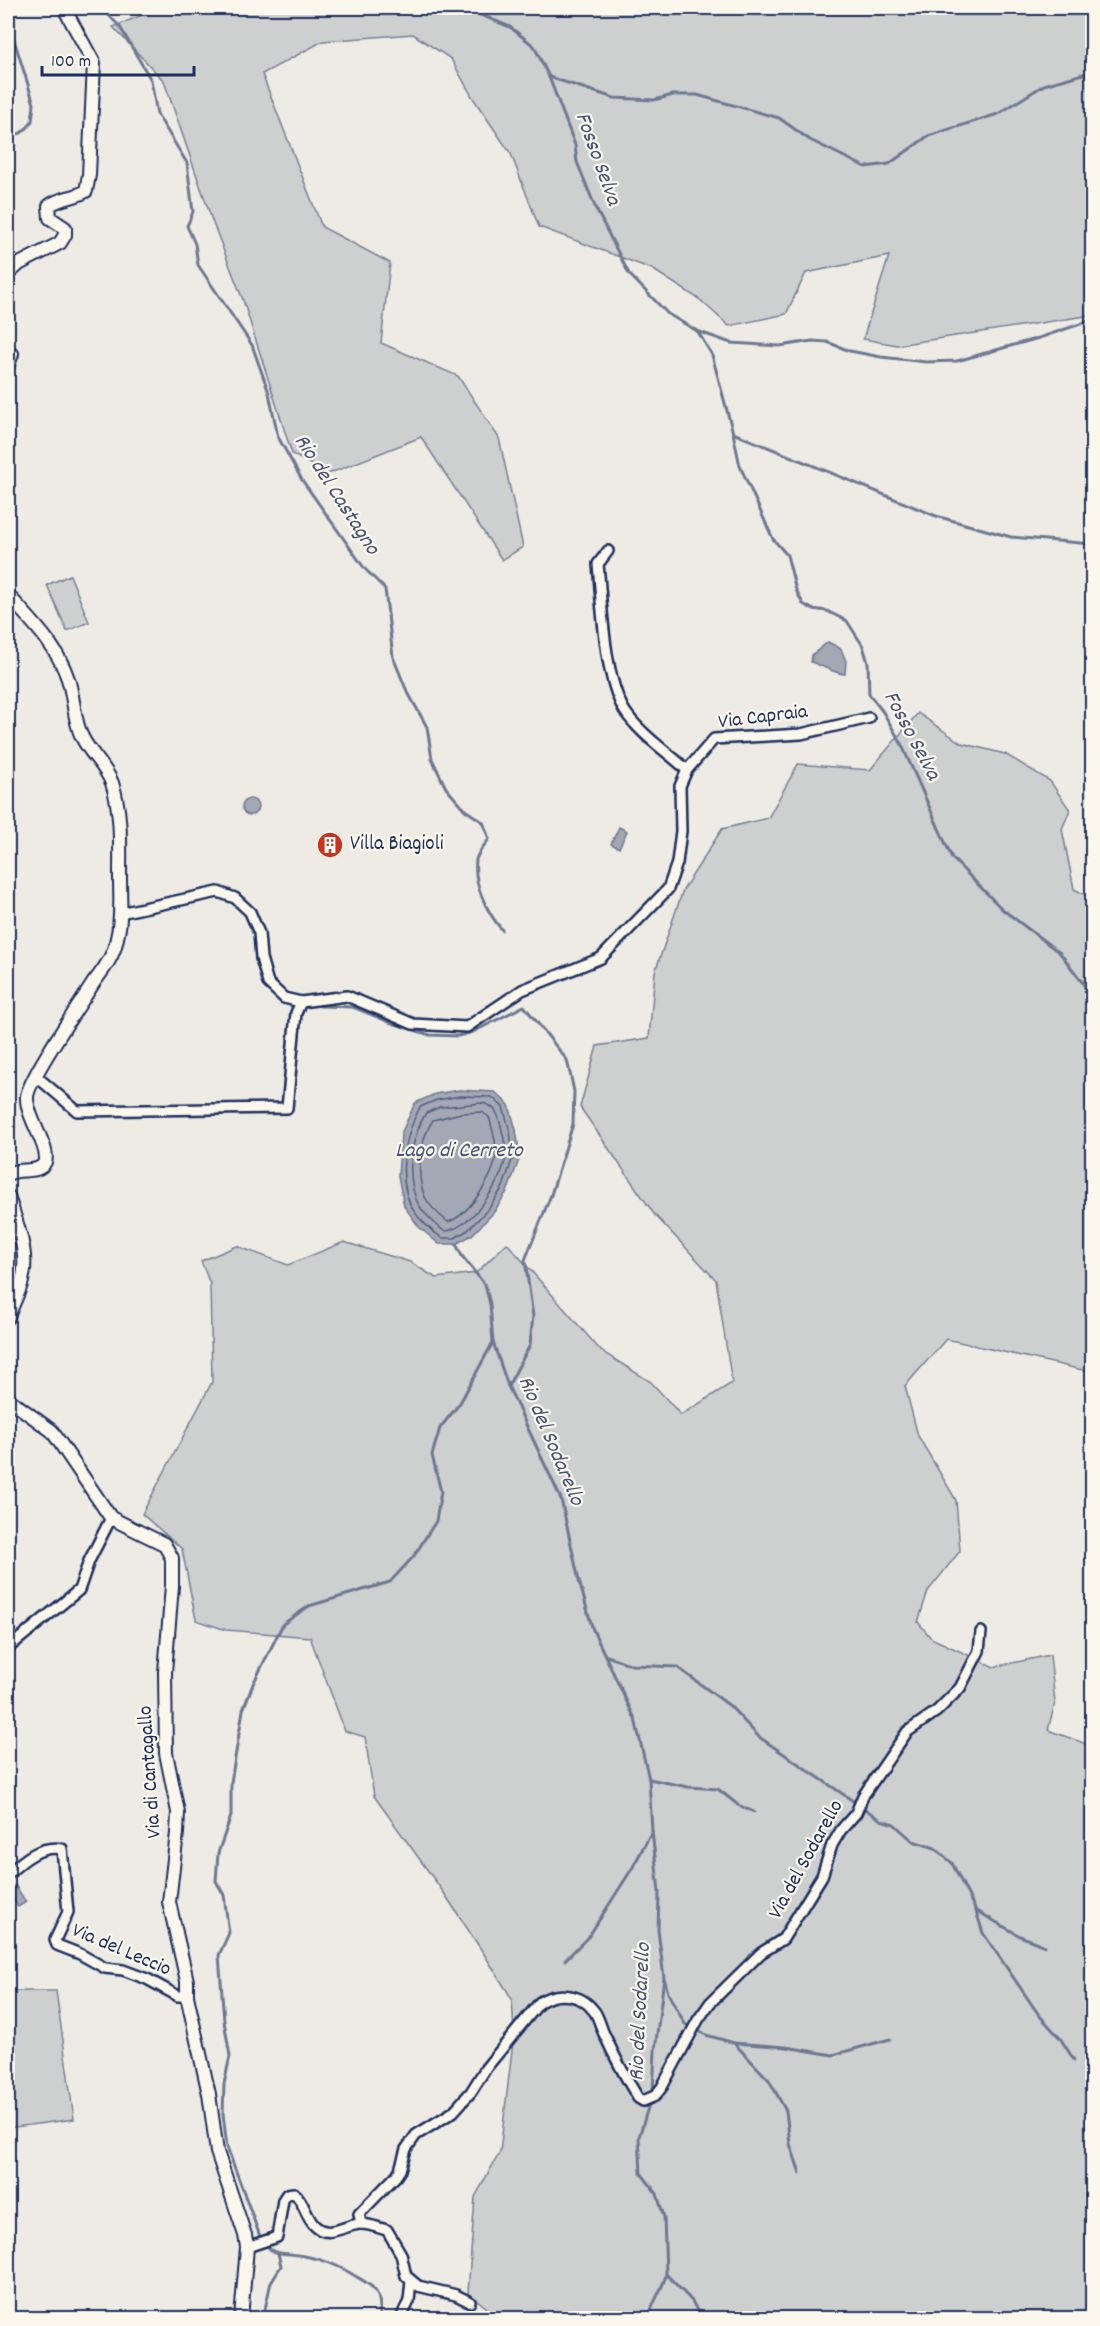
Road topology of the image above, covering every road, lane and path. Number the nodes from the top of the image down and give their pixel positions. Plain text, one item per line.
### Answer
1 (64, 8) edge
2 (8, 274) edge
3 (8, 351) edge
4 (8, 365) edge
5 (608, 551) dead end
6 (8, 594) edge
7 (869, 718) dead end
8 (687, 770) junction
9 (120, 913) junction
10 (301, 1002) junction
11 (36, 1076) junction
12 (8, 1174) edge
13 (8, 1196) edge
14 (8, 1317) edge
15 (8, 1396) edge
16 (111, 1518) junction
17 (981, 1632) dead end
18 (8, 1648) edge
19 (8, 1874) edge
20 (187, 1996) junction
21 (361, 2224) junction
22 (253, 2244) junction
23 (411, 2281) junction
24 (470, 2302) dead end
25 (241, 2319) edge
26 (401, 2319) edge

1 - 2 street
3 - 4 street
5 - 8 street
6 - 9 street
7 - 8 street, Via Capraia
8 - 10 street, Via Capraia
9 - 10 street
9 - 11 street
10 - 11 street
11 - 12 street
13 - 14 street
15 - 16 street
16 - 18 street
16 - 20 street, Via di Cantagallo
17 - 21 street, Via del Sodarello
19 - 20 street, Via del Leccio
20 - 22 street, Via di Cantagallo
21 - 22 street
21 - 23 street
22 - 25 street, Via di Cantagallo
23 - 24 street
23 - 26 street

